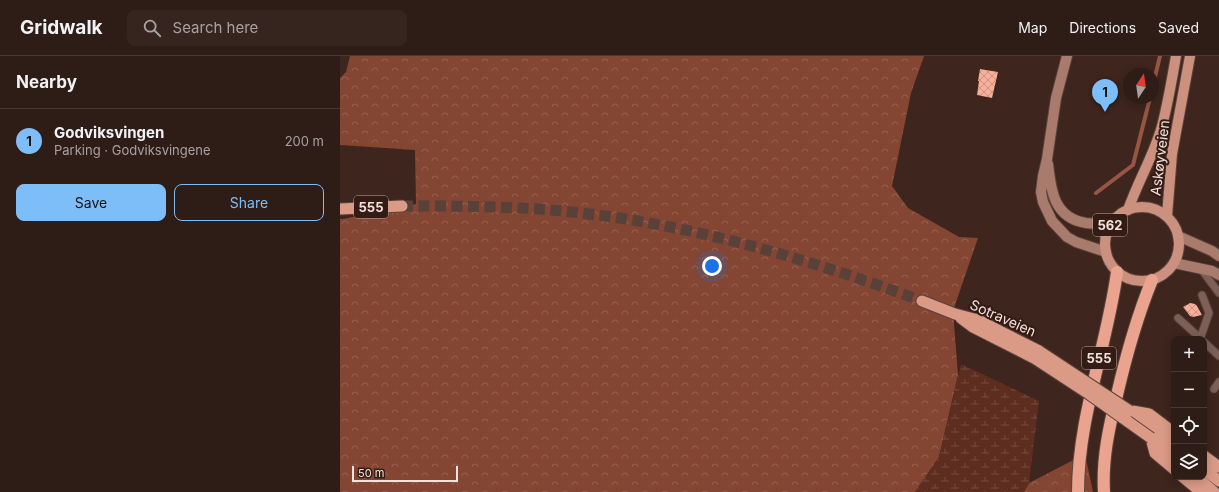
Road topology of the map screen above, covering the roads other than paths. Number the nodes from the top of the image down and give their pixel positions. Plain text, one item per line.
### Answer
1 (1066, 56) edge
2 (1176, 56) edge
3 (1190, 56) edge
4 (1047, 159) junction
5 (402, 206) tunnel mouth
6 (340, 209) edge
7 (1128, 210) junction
8 (1167, 216) junction
9 (1111, 225) junction
10 (1178, 236) junction
11 (1106, 252) junction
12 (1219, 256) edge
13 (1174, 264) junction
14 (1201, 269) junction
15 (1117, 272) junction
16 (1219, 275) edge
17 (1152, 280) junction
18 (1219, 293) edge
19 (1202, 295) dead end
20 (922, 301) tunnel mouth
21 (1178, 318) dead end
22 (1197, 336) edge
23 (1201, 336) edge
24 (1207, 345) edge
25 (1036, 355) junction
26 (1219, 356) edge
27 (1219, 382) edge
28 (1214, 389) dead end
29 (1130, 411) junction
30 (1171, 431) edge
31 (1151, 438) junction
32 (1171, 442) edge
33 (1171, 455) edge
34 (1207, 460) edge
35 (1171, 466) edge
36 (1214, 471) edge
37 (1189, 480) edge
38 (1199, 480) edge
39 (1207, 490) edge
40 (1078, 492) edge
41 (1104, 492) edge

1 - 4 main road
2 - 7 main road, Askøyveien / 562
3 - 8 main road, Askøyveien
4 - 9 main road
4 - 11 main road
5 - 6 highway, 555
7 - 8 main road, 562
7 - 9 main road, 562
8 - 10 main road
9 - 11 main road, 562
10 - 12 main road
10 - 13 main road
11 - 15 main road, 562
13 - 14 main road
13 - 17 main road
14 - 16 main road
14 - 18 lane
15 - 17 main road
15 - 40 highway, 555
17 - 41 highway, 555
19 - 23 lane
20 - 25 highway, Sotraveien / 555
21 - 22 lane
24 - 26 lane
25 - 29 highway, 555, bridge
25 - 31 highway, 555, bridge
27 - 28 lane
29 - 30 highway, 555
29 - 32 highway, 555
31 - 33 highway, 555
31 - 35 highway
34 - 36 highway
37 - 39 highway
38 - 39 highway

